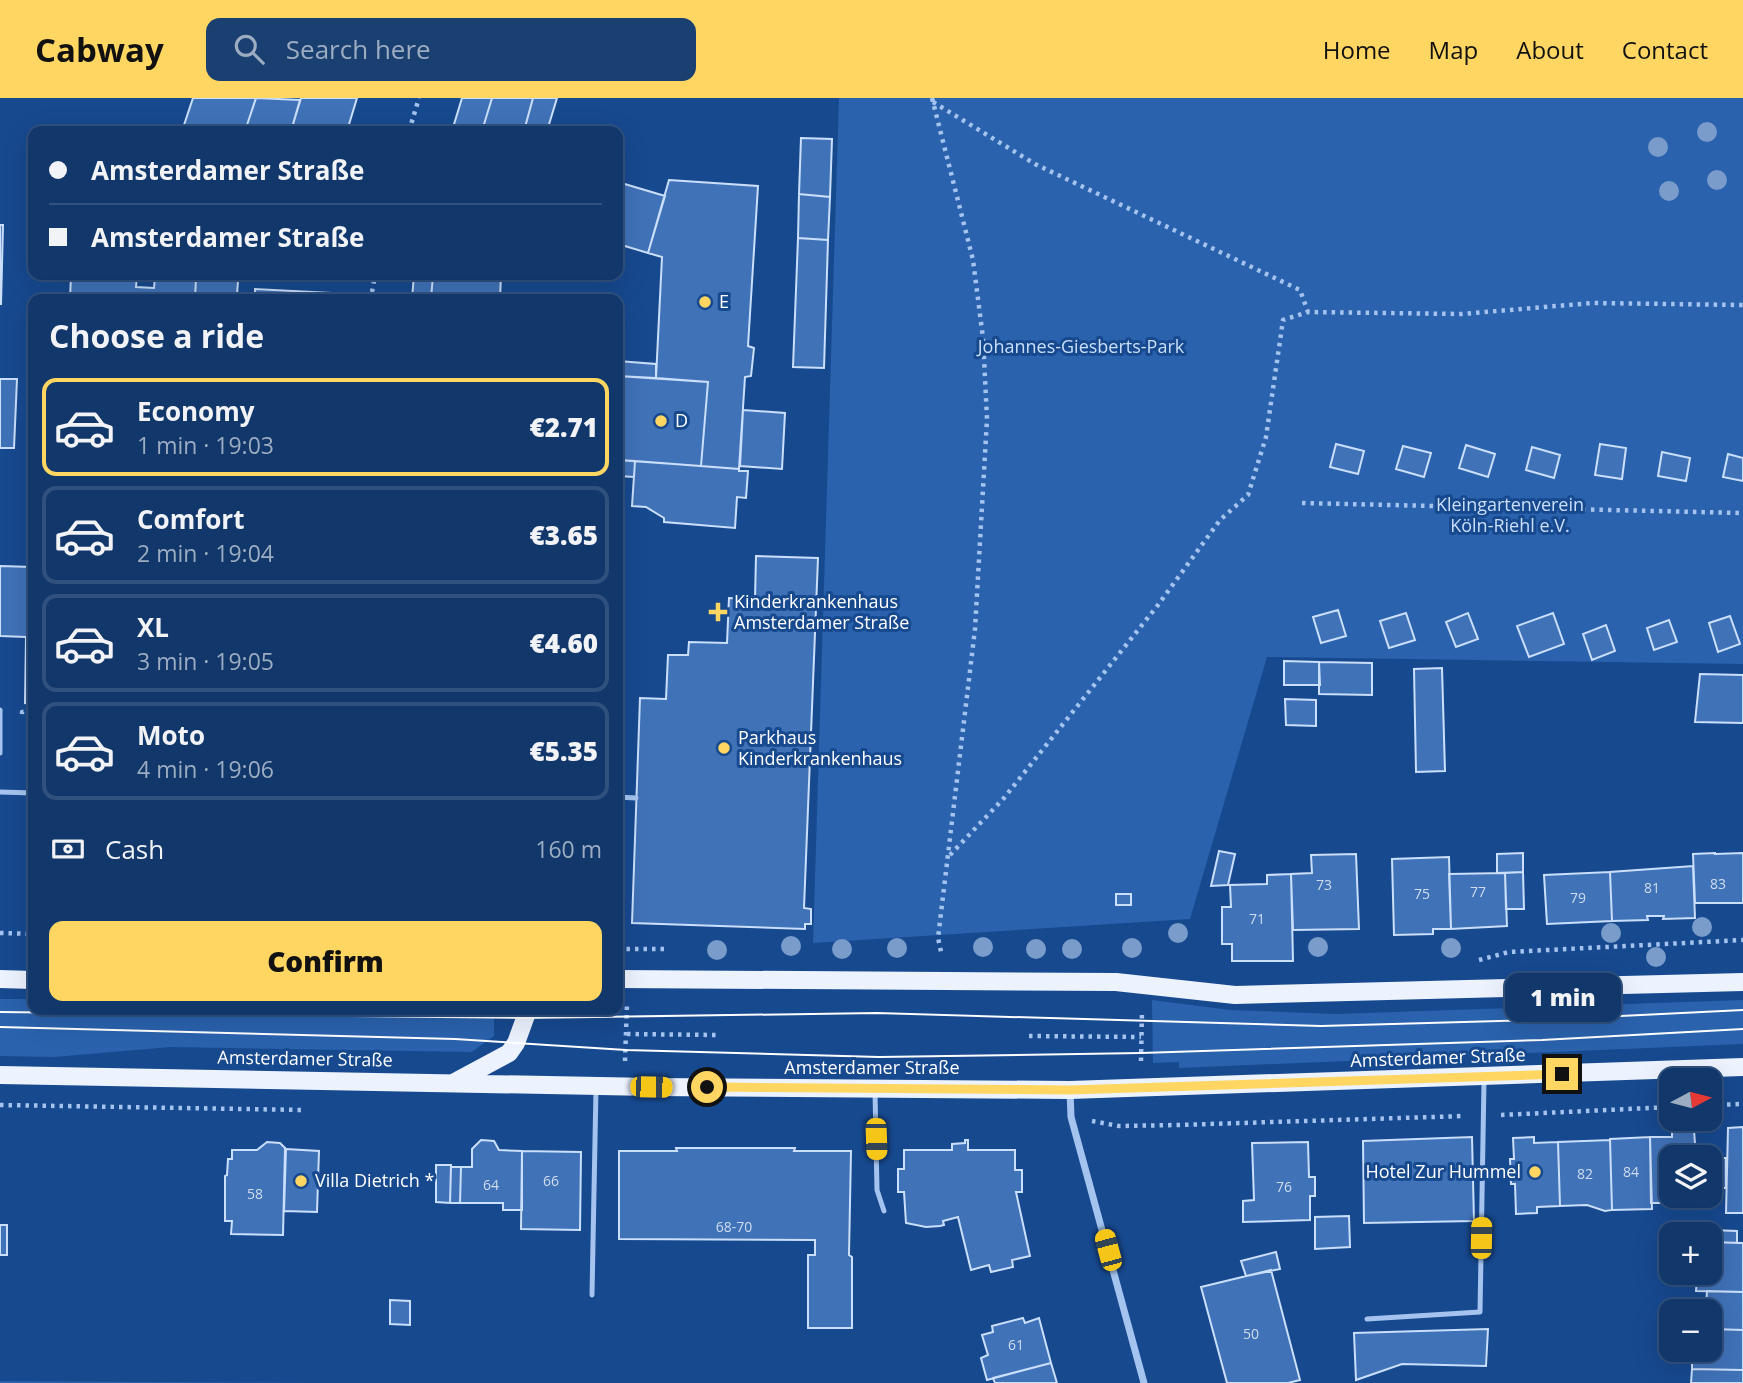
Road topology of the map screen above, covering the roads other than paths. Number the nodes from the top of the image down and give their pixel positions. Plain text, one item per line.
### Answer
1 (0, 710) edge
2 (0, 753) edge
3 (0, 792) edge
4 (28, 793) edge
5 (623, 797) edge
6 (636, 798) dead end
7 (0, 979) edge
8 (623, 979) edge
9 (28, 980) edge
10 (1743, 982) edge
11 (526, 1015) edge
12 (1743, 1067) edge
13 (0, 1074) edge
14 (1484, 1077) junction
15 (452, 1084) junction
16 (596, 1086) junction
17 (875, 1089) junction
18 (1070, 1090) junction
19 (884, 1211) dead end
20 (592, 1295) dead end
21 (1367, 1319) dead end
22 (1144, 1383) edge

1 - 2 lane
3 - 4 lane
5 - 6 lane
7 - 9 main road
8 - 10 main road
11 - 15 main road
12 - 14 main road, Amsterdamer Straße
13 - 15 main road, Amsterdamer Straße
14 - 18 main road, Amsterdamer Straße
14 - 21 lane
15 - 16 main road, Amsterdamer Straße
16 - 17 main road, Amsterdamer Straße
16 - 20 lane
17 - 18 main road, Amsterdamer Straße
17 - 19 lane
18 - 22 street

